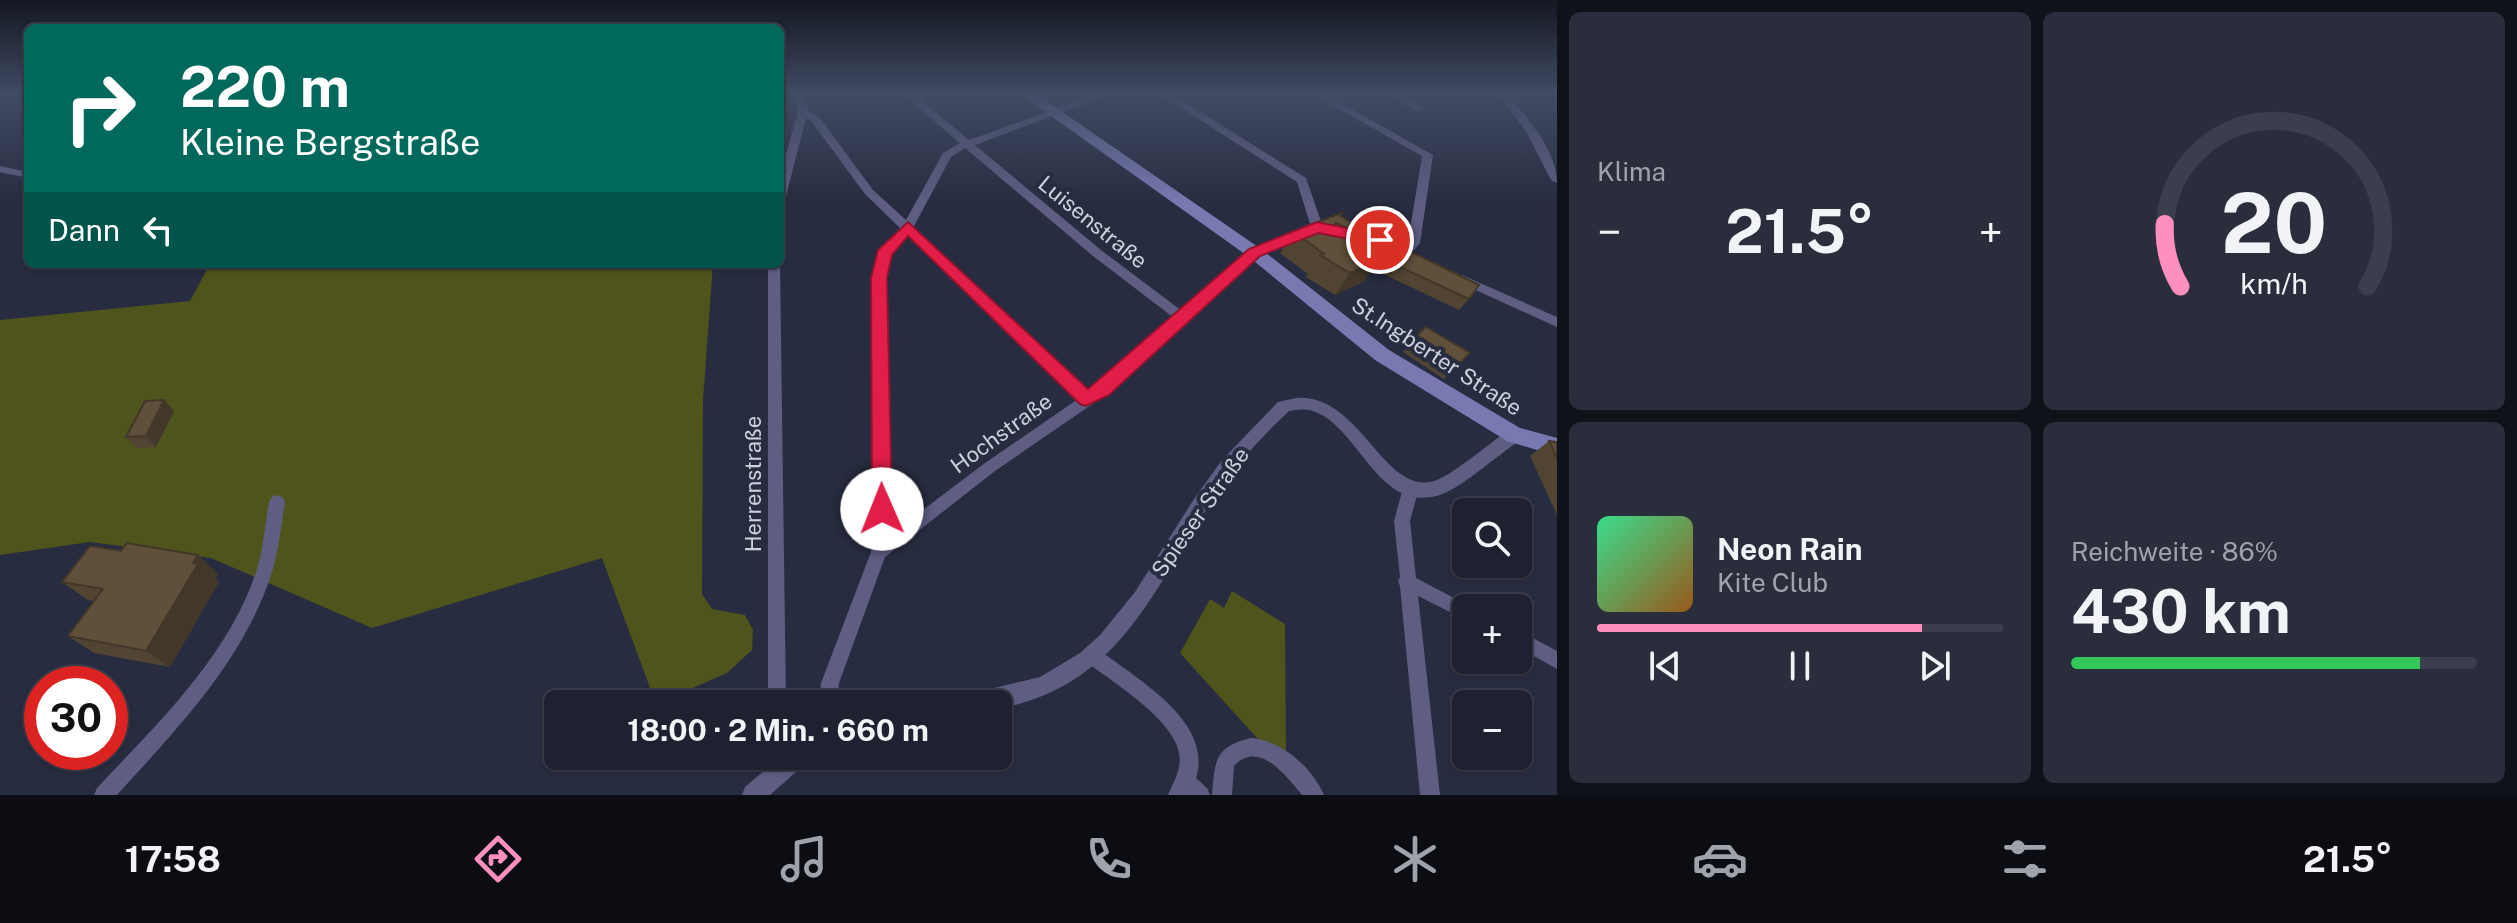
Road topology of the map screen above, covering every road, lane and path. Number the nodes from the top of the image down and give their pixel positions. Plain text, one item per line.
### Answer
1 (798, 130) edge
2 (823, 130) edge
3 (951, 130) edge
4 (1006, 130) edge
5 (1078, 130) edge
6 (1222, 130) edge
7 (1383, 130) edge
8 (1531, 130) edge
9 (967, 144) junction
10 (0, 169) edge
11 (24, 174) edge
12 (1557, 180) edge
13 (784, 181) edge
14 (908, 227) junction
15 (1317, 227) junction
16 (1407, 251) junction
17 (1255, 253) junction
18 (1424, 260) edge
19 (774, 268) edge
20 (1448, 272) edge
21 (1183, 318) junction
22 (1557, 322) edge
23 (1086, 399) junction
24 (1514, 435) junction
25 (1557, 447) edge
26 (1411, 488) junction
27 (277, 502) dead end
28 (879, 552) junction
29 (1406, 581) junction
30 (1452, 605) edge
31 (1532, 646) edge
32 (1092, 656) junction
33 (1557, 660) edge
34 (777, 690) edge
35 (829, 690) edge
36 (1012, 694) edge
37 (781, 770) edge
38 (1188, 791) edge
39 (104, 795) edge
40 (753, 795) edge
41 (1222, 795) edge
42 (1314, 795) edge
43 (1430, 795) edge

1 - 13 street
2 - 14 street
3 - 9 street, Luisenstraße
4 - 9 street
5 - 17 main road, St.Ingberter Straße
6 - 15 street
7 - 16 street
8 - 12 street
9 - 14 street
9 - 21 street, Luisenstraße
10 - 11 street
14 - 23 street
14 - 28 street
15 - 16 street
15 - 17 street, Hochstraße
16 - 18 street
17 - 21 street, Hochstraße
17 - 24 main road, St.Ingberter Straße
19 - 34 street, Herrenstraße
20 - 22 street
21 - 23 street, Hochstraße
23 - 28 street, Hochstraße
24 - 25 main road, St.Ingberter Straße
24 - 26 street
26 - 29 street
26 - 32 street, Spieser Straße
27 - 39 street
28 - 35 street
29 - 30 street
29 - 43 street
31 - 33 street
32 - 36 street, Spieser Straße
32 - 38 street
37 - 40 street
41 - 42 street

